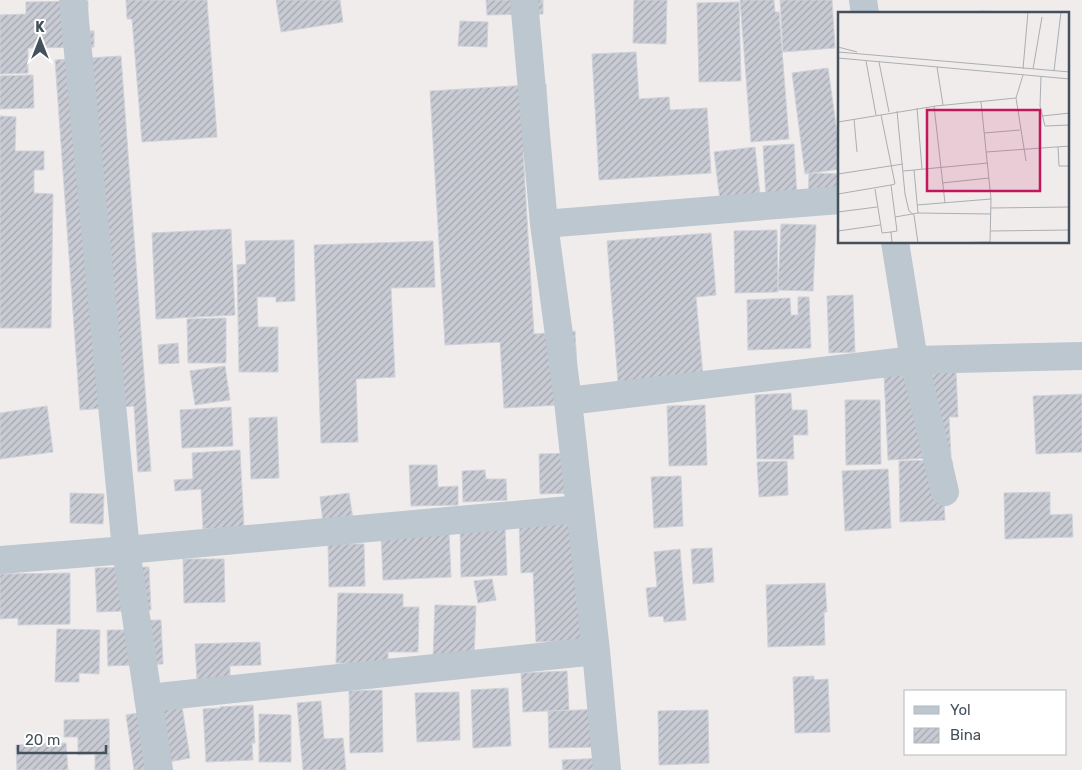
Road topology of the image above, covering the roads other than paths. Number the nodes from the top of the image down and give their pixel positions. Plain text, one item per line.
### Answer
1 (73, 0) edge
2 (524, 0) edge
3 (838, 200) edge
4 (544, 224) junction
5 (895, 244) edge
6 (1082, 356) edge
7 (914, 360) junction
8 (568, 402) junction
9 (945, 492) dead end
10 (580, 509) junction
11 (126, 550) junction
12 (0, 560) edge
13 (596, 651) junction
14 (148, 698) junction
15 (159, 770) edge
16 (607, 770) edge

1 - 11 street
2 - 4 street
3 - 4 street
4 - 8 street
5 - 7 street
6 - 7 street
7 - 8 street
7 - 9 street
8 - 10 street
10 - 11 street
10 - 13 street
11 - 12 street
11 - 14 street
13 - 14 street
13 - 16 street
14 - 15 street

